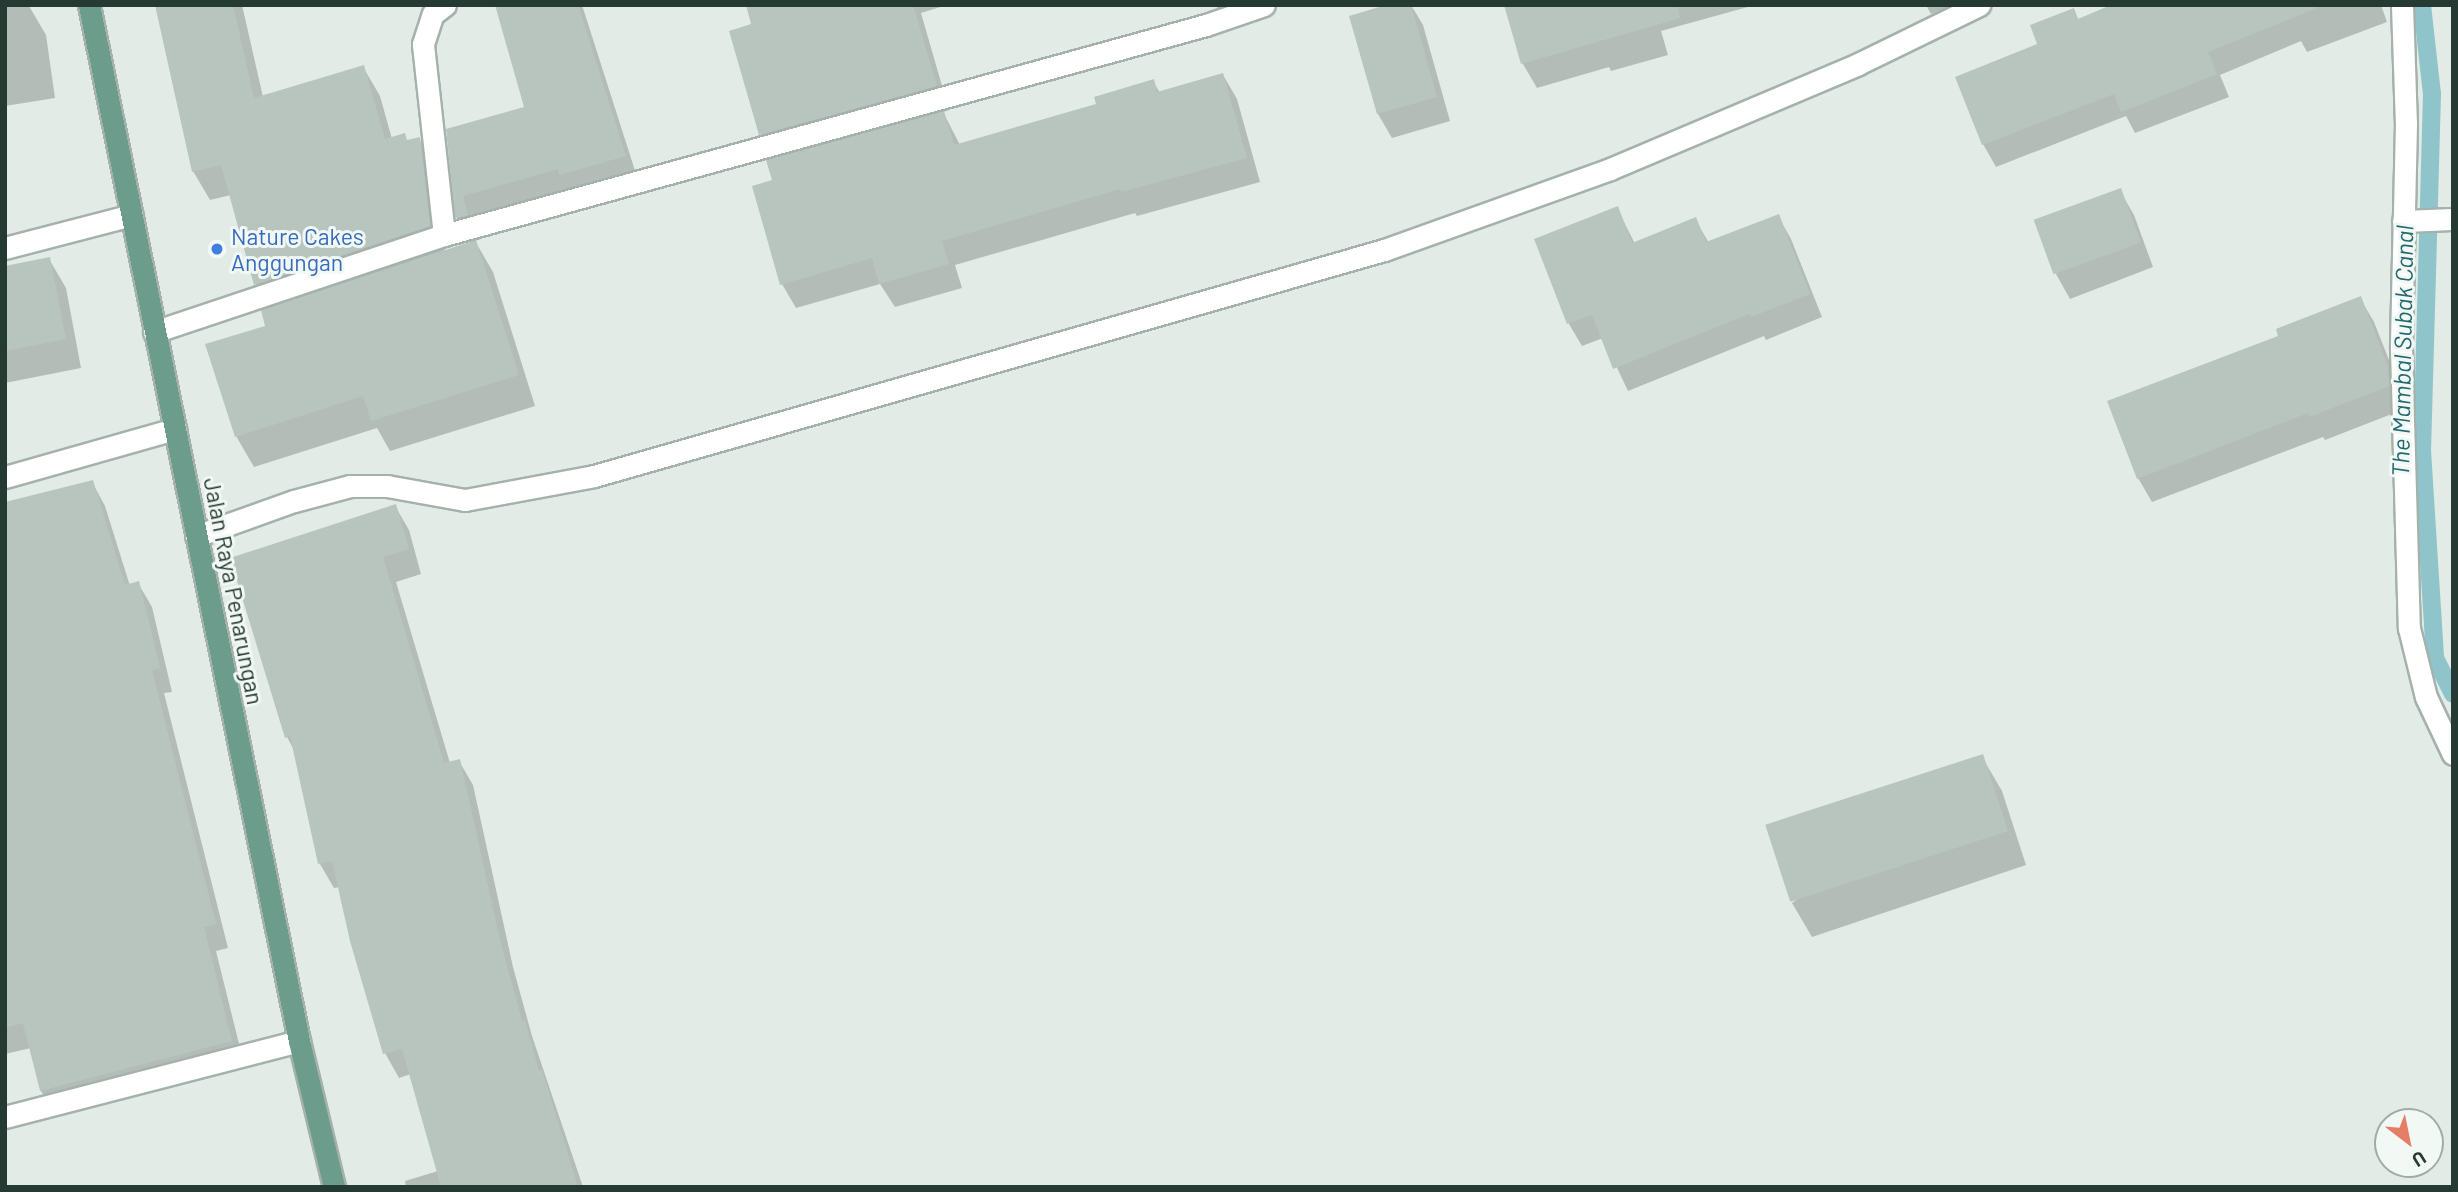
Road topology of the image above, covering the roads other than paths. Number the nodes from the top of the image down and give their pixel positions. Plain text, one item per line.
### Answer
1 (89, 5) edge
2 (445, 5) edge
3 (1264, 5) edge
4 (1979, 5) edge
5 (2402, 5) edge
6 (132, 215) junction
7 (2453, 219) edge
8 (2403, 221) junction
9 (444, 235) junction
10 (5, 248) edge
11 (154, 332) junction
12 (175, 429) junction
13 (5, 477) edge
14 (196, 536) junction
15 (2453, 754) edge
16 (299, 1041) junction
17 (5, 1117) edge
18 (334, 1187) edge

1 - 6 main road, Jalan Raya Penarungan
2 - 9 street
3 - 9 street
4 - 14 street
5 - 8 street
6 - 10 street
6 - 11 main road, Jalan Raya Penarungan
7 - 8 street
8 - 15 street
9 - 11 street
11 - 12 main road, Jalan Raya Penarungan
12 - 13 street
12 - 14 main road, Jalan Raya Penarungan
14 - 16 main road, Jalan Raya Penarungan
16 - 17 street
16 - 18 main road, Jalan Raya Penarungan

